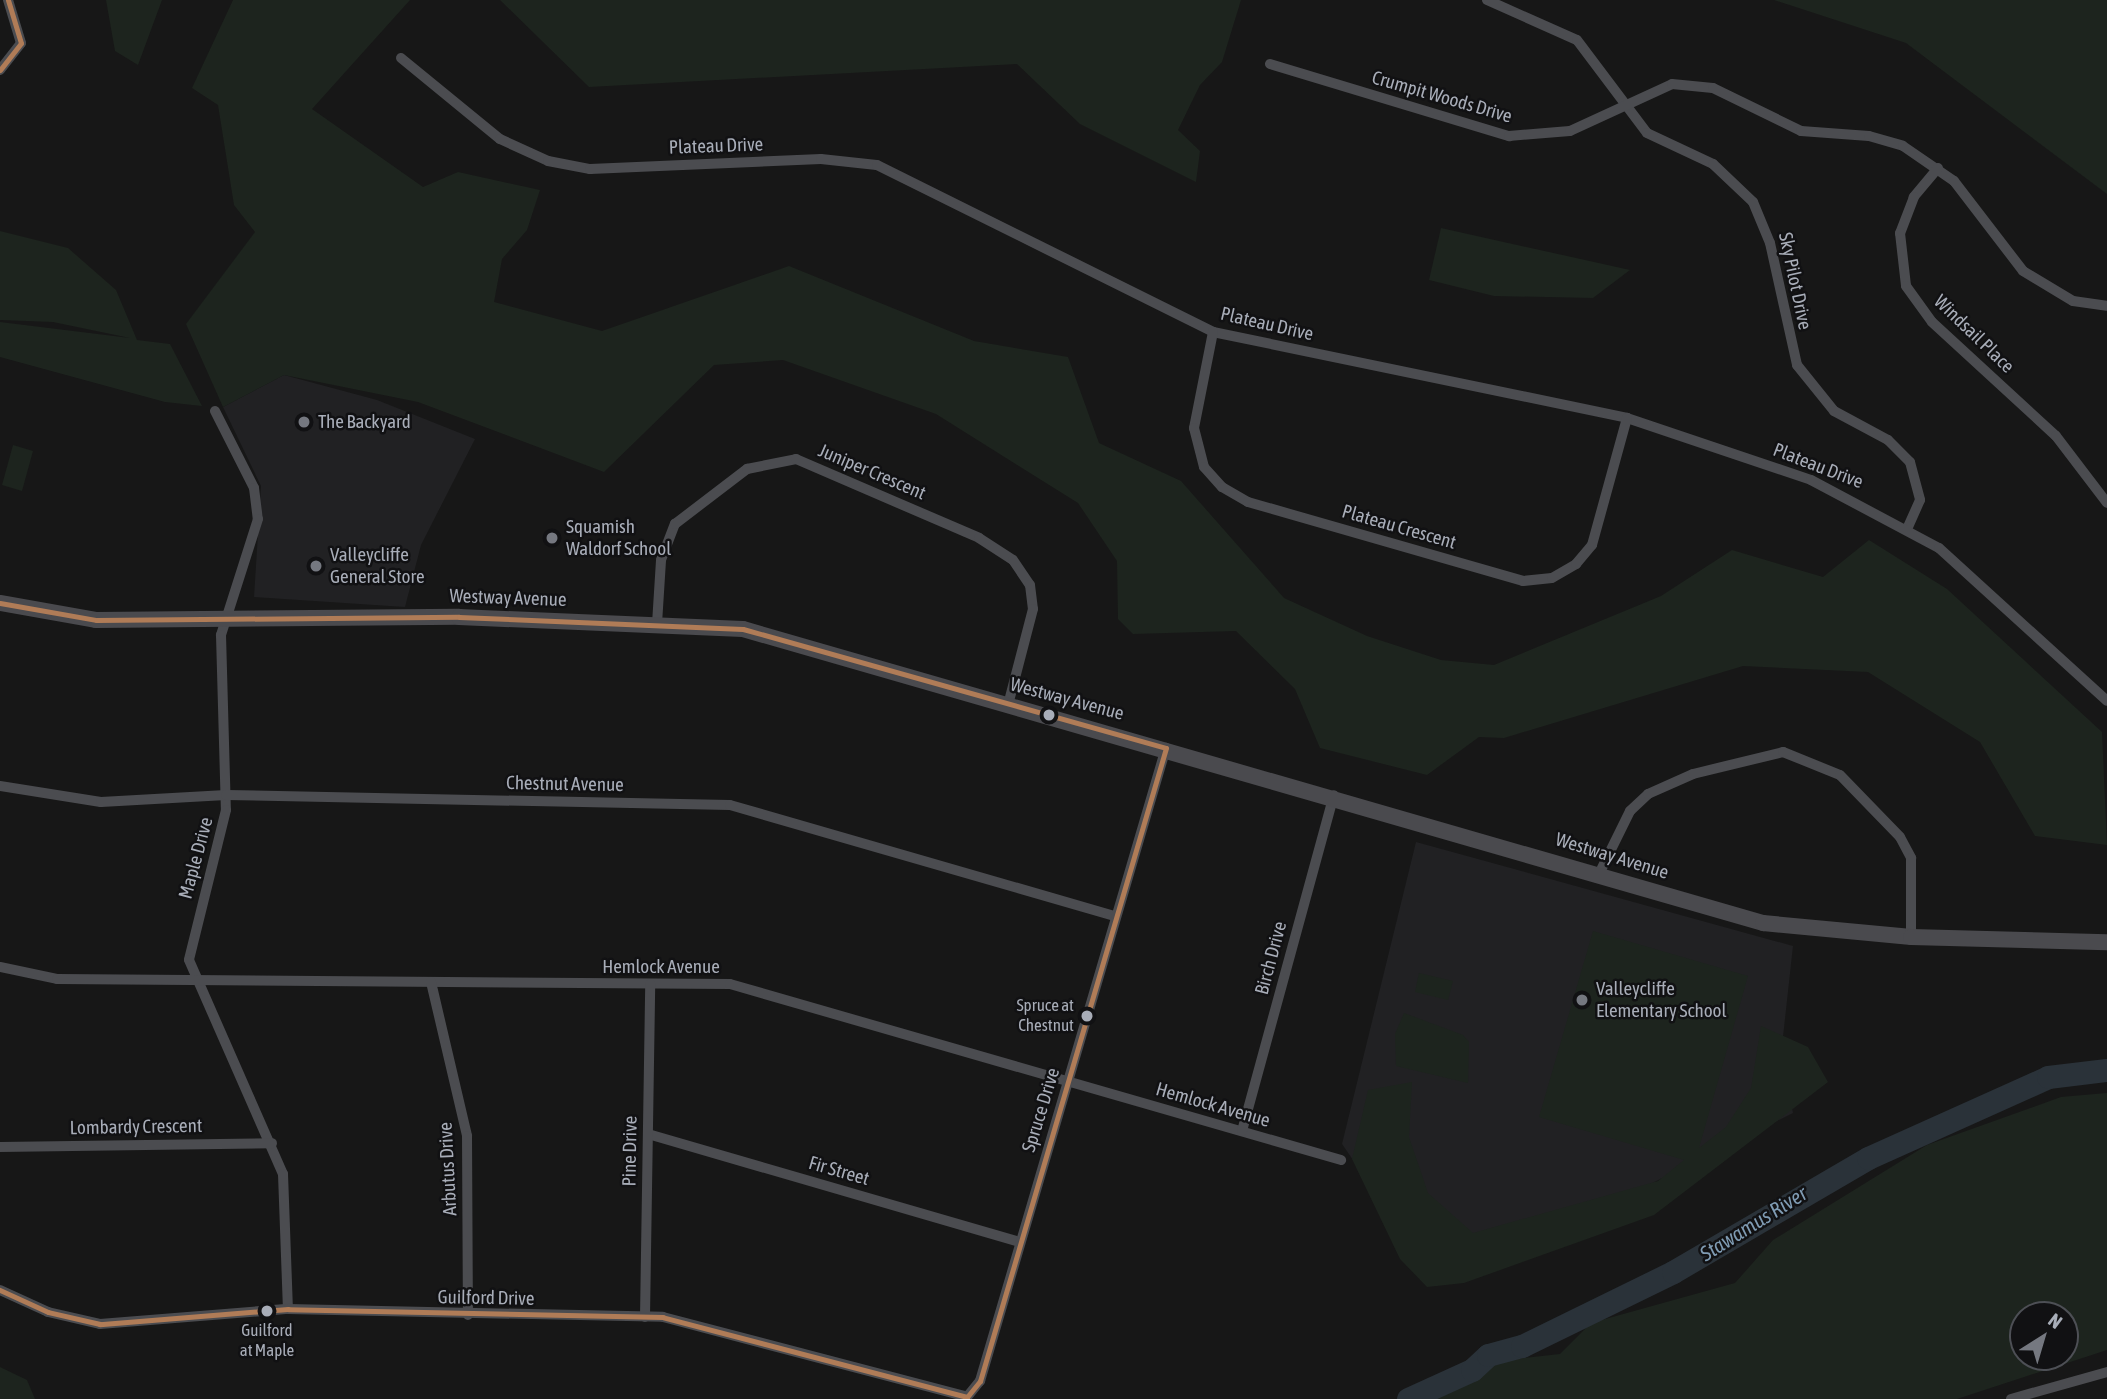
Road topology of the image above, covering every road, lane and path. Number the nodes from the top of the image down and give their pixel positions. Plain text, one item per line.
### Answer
1 (8, 0) edge
2 (1487, 0) edge
3 (401, 58) dead end
4 (1270, 64) dead end
5 (0, 70) edge
6 (1626, 103) junction
7 (1938, 168) junction
8 (2107, 306) edge
9 (1213, 332) junction
10 (215, 411) dead end
11 (1627, 418) junction
12 (2107, 503) edge
13 (1908, 527) junction
14 (0, 603) edge
15 (225, 618) junction
16 (657, 624) junction
17 (2107, 701) edge
18 (1008, 705) junction
19 (1166, 748) junction
20 (0, 786) edge
21 (226, 794) junction
22 (1335, 795) junction
23 (1599, 874) junction
24 (1115, 916) junction
25 (1911, 937) junction
26 (2107, 942) edge
27 (0, 967) edge
28 (196, 975) junction
29 (431, 982) junction
30 (650, 984) junction
31 (1068, 1082) junction
32 (1242, 1130) junction
33 (648, 1134) junction
34 (272, 1143) junction
35 (0, 1147) edge
36 (1341, 1160) dead end
37 (1020, 1242) junction
38 (0, 1290) edge
39 (288, 1309) junction
40 (468, 1315) junction
41 (645, 1317) junction
42 (2107, 1372) edge
43 (967, 1397) joint
44 (2011, 1399) edge

1 - 5 street
2 - 6 street, Sky Pilot Drive
3 - 9 street, Plateau Drive
4 - 6 street, Crumpit Woods Drive
6 - 7 street, Crumpit Woods Drive
6 - 13 street, Sky Pilot Drive
7 - 8 street, Crumpit Woods Drive
7 - 12 street, Windsail Place
9 - 11 street, Plateau Drive
9 - 11 street, Plateau Crescent
10 - 15 street, Maple Drive
11 - 13 street, Plateau Drive
13 - 17 street, Plateau Drive
14 - 15 street, Westway Avenue
15 - 16 street, Westway Avenue
15 - 21 street, Maple Drive
16 - 18 street, Westway Avenue
16 - 18 street, Juniper Crescent
18 - 19 street, Westway Avenue
19 - 22 street, Westway Avenue
19 - 24 street, Spruce Drive
20 - 21 street, Chestnut Avenue
21 - 24 street, Chestnut Avenue
21 - 28 street, Maple Drive
22 - 23 street, Westway Avenue
22 - 32 street, Birch Drive
23 - 25 street, Westway Avenue
23 - 25 street
24 - 31 street, Spruce Drive
25 - 26 street, Westway Avenue
27 - 28 street, Hemlock Avenue
28 - 29 street, Hemlock Avenue
28 - 34 street, Maple Drive
29 - 30 street, Hemlock Avenue
29 - 40 street, Arbutus Drive
30 - 31 street, Hemlock Avenue
30 - 33 street, Pine Drive
31 - 32 street, Hemlock Avenue
31 - 37 street, Spruce Drive
32 - 36 street, Hemlock Avenue
33 - 37 street, Fir Street
33 - 41 street, Pine Drive
34 - 35 street, Lombardy Crescent
34 - 39 street, Maple Drive
37 - 43 street, Spruce Drive
38 - 39 street, Guilford Drive
39 - 40 street, Guilford Drive
40 - 41 street, Guilford Drive
41 - 43 street, Guilford Drive
42 - 44 street

